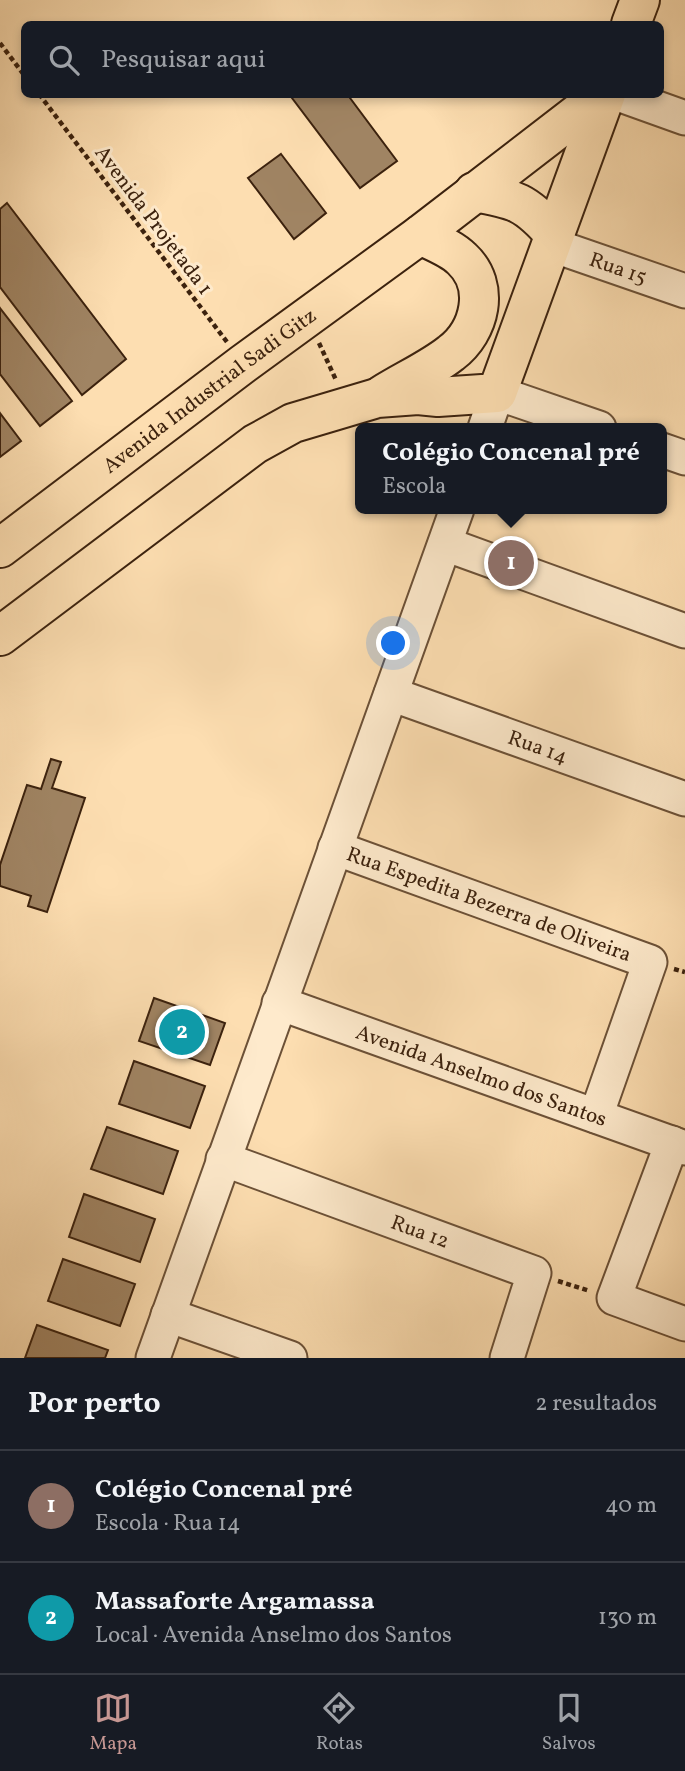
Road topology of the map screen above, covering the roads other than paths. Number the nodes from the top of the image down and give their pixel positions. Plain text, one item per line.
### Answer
1 (640, 0) edge
2 (632, 21) edge
3 (600, 98) edge
4 (604, 98) edge
5 (629, 98) edge
6 (685, 118) edge
7 (474, 192) junction
8 (419, 235) junction
9 (553, 239) junction
10 (685, 291) edge
11 (497, 393) junction
12 (362, 402) junction
13 (487, 423) edge
14 (584, 423) edge
15 (667, 452) edge
16 (685, 458) edge
17 (455, 514) edge
18 (444, 544) junction
19 (0, 548) edge
20 (685, 631) edge
21 (0, 636) edge
22 (391, 694) junction
23 (685, 799) edge
24 (335, 848) junction
25 (279, 1003) junction
26 (596, 1116) junction
27 (678, 1146) edge
28 (223, 1159) junction
29 (168, 1315) junction
30 (685, 1324) edge
31 (153, 1358) edge
32 (290, 1358) edge
33 (507, 1358) edge

1 - 2 main road
3 - 7 main road, Avenida Industrial Sadi Gitz
4 - 9 main road
5 - 6 street
7 - 8 main road, Avenida Industrial Sadi Gitz
7 - 9 main road
8 - 12 main road
8 - 19 main road, Avenida Industrial Sadi Gitz
9 - 10 street, Rua 15
9 - 11 main road
11 - 12 main road
11 - 13 street
11 - 14 street
12 - 21 main road
15 - 16 street
17 - 18 street
18 - 20 street
18 - 22 street
22 - 23 street, Rua 14
22 - 24 street
24 - 25 street
24 - 26 street, Rua Espedita Bezerra de Oliveira
25 - 26 street, Avenida Anselmo dos Santos
25 - 28 street
26 - 27 street, Avenida Anselmo dos Santos
27 - 30 street
28 - 29 street
28 - 33 street, Rua 12
29 - 31 street
29 - 32 street

